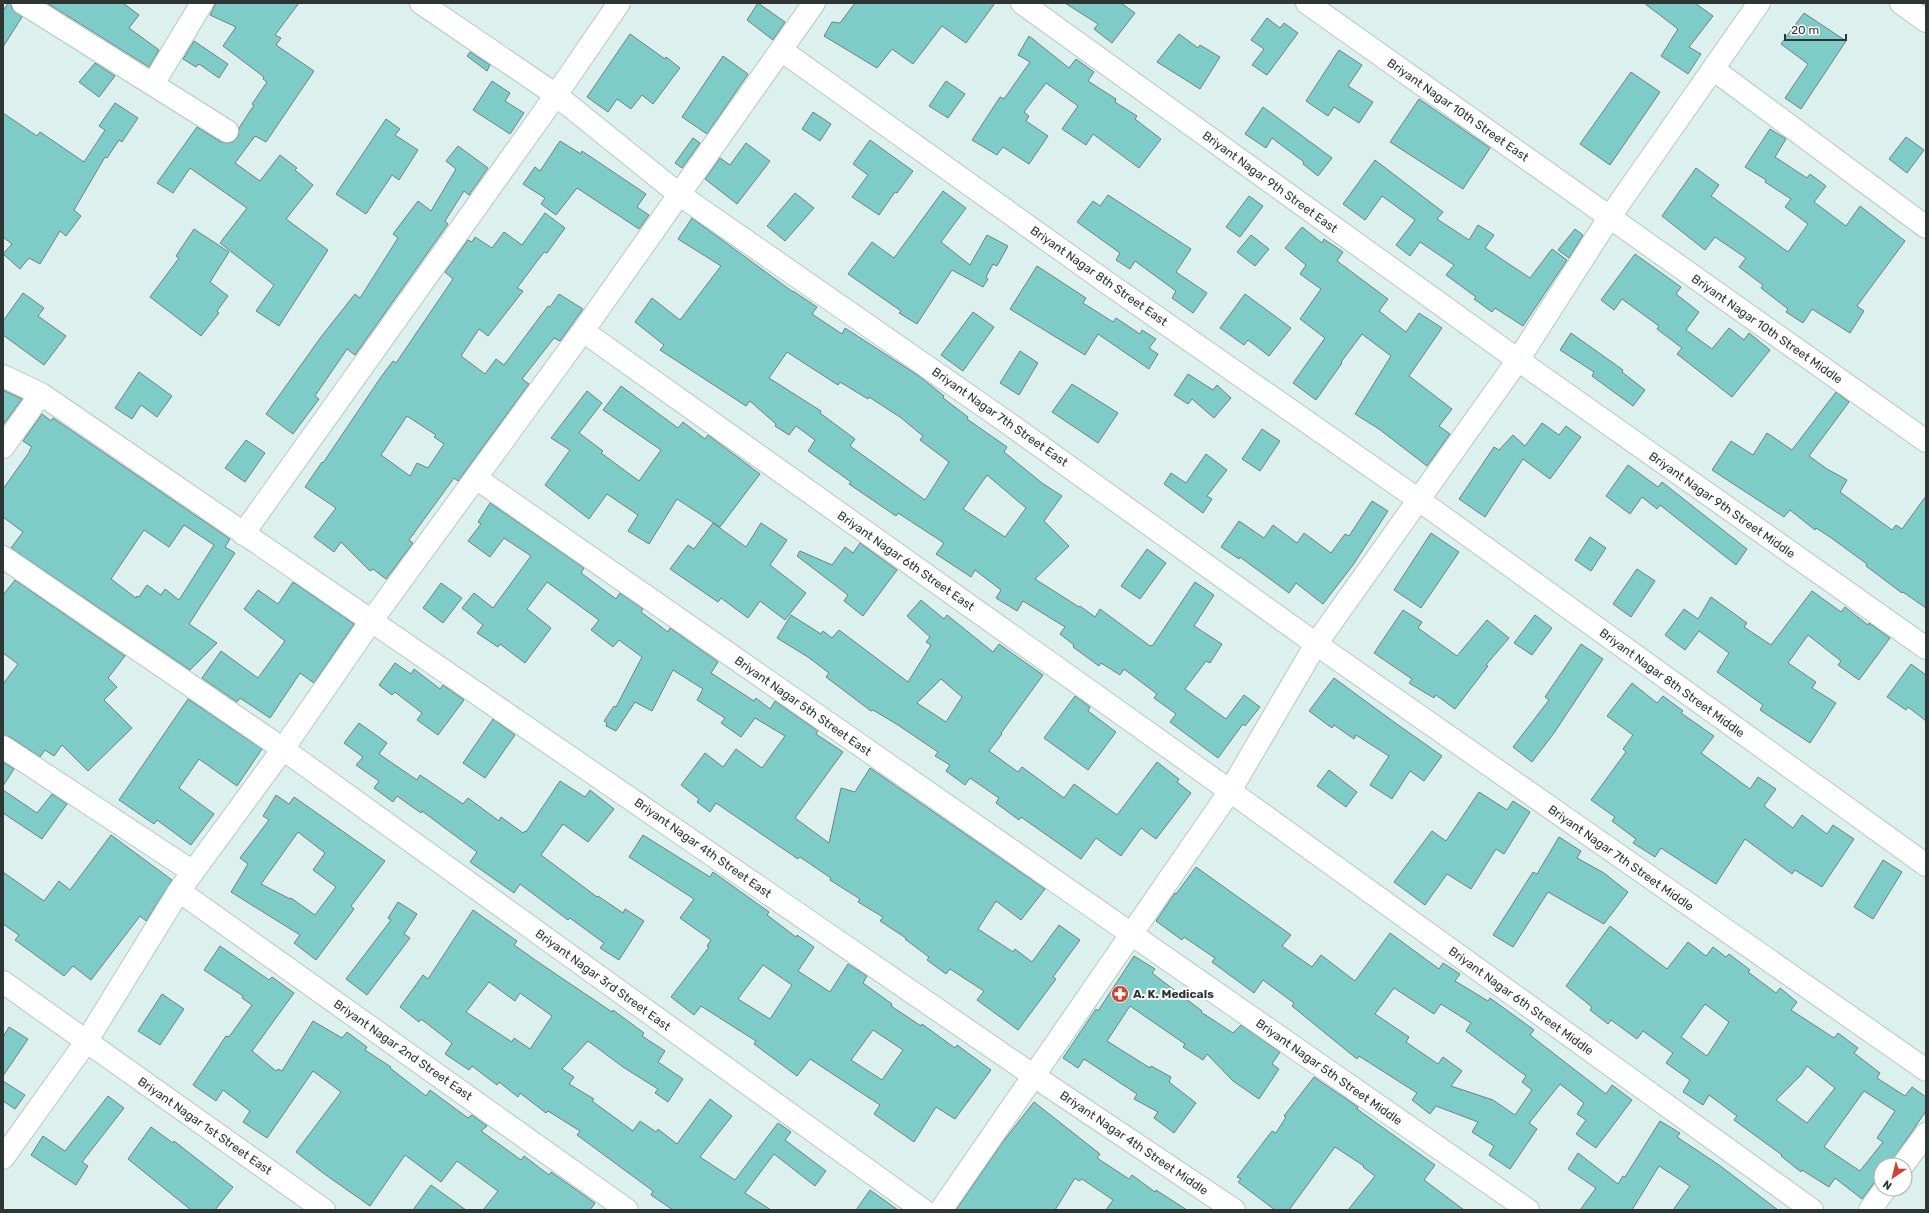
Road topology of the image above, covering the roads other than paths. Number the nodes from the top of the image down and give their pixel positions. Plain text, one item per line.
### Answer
1 (24, 3) edge
2 (202, 3) edge
3 (421, 3) edge
4 (619, 3) edge
5 (814, 3) edge
6 (1022, 3) edge
7 (1307, 3) edge
8 (1759, 3) edge
9 (1901, 3) edge
10 (1926, 21) edge
11 (781, 50) junction
12 (1713, 69) junction
13 (153, 84) junction
14 (556, 95) junction
15 (227, 131) dead end
16 (680, 195) junction
17 (1609, 218) junction
18 (1926, 227) edge
19 (583, 331) junction
20 (1518, 360) junction
21 (3, 376) edge
22 (41, 394) junction
23 (1926, 441) edge
24 (3, 447) edge
25 (476, 478) junction
26 (1419, 500) junction
27 (243, 534) junction
28 (3, 558) edge
29 (372, 620) junction
30 (1316, 644) junction
31 (1926, 648) edge
32 (3, 747) edge
33 (283, 749) junction
34 (1230, 791) junction
35 (1926, 865) edge
36 (193, 872) junction
37 (179, 890) junction
38 (1131, 934) junction
39 (3, 982) edge
40 (86, 1042) junction
41 (1926, 1070) edge
42 (1034, 1076) junction
43 (1926, 1134) edge
44 (1909, 1157) edge
45 (3, 1158) edge
46 (1879, 1197) edge
47 (324, 1210) edge
48 (627, 1210) edge
49 (923, 1210) edge
50 (941, 1210) edge
51 (1234, 1210) edge
52 (1528, 1210) edge
53 (1812, 1210) edge
54 (1870, 1210) edge

1 - 13 street
2 - 13 street
3 - 14 street, Briyant Nagar 7th Street East
4 - 14 street
5 - 11 street
6 - 20 street, Briyant Nagar 9th Street East
7 - 17 street, Briyant Nagar 10th Street East
8 - 12 street
9 - 10 street
11 - 16 street
11 - 26 street, Briyant Nagar 8th Street East
12 - 17 street
12 - 18 street
13 - 15 street
14 - 16 street, Briyant Nagar 7th Street East
14 - 27 street
16 - 19 street
16 - 30 street, Briyant Nagar 7th Street East
17 - 20 street
17 - 23 street, Briyant Nagar 10th Street Middle
19 - 25 street
19 - 34 street, Briyant Nagar 6th Street East
20 - 26 street
20 - 31 street, Briyant Nagar 9th Street Middle
21 - 22 street, Briyant Nagar 4th Street East
22 - 24 street
22 - 27 street, Briyant Nagar 4th Street East
25 - 29 street
25 - 38 street, Briyant Nagar 5th Street East
26 - 30 street
26 - 35 street, Briyant Nagar 8th Street Middle
27 - 29 street, Briyant Nagar 4th Street East
28 - 33 street, Briyant Nagar 3rd Street East
29 - 33 street
29 - 42 street, Briyant Nagar 4th Street East
30 - 34 street
30 - 41 street, Briyant Nagar 7th Street Middle
32 - 36 street
33 - 36 street
33 - 49 street, Briyant Nagar 3rd Street East
34 - 38 street
34 - 53 street, Briyant Nagar 6th Street Middle
36 - 37 street
37 - 40 street
37 - 48 street, Briyant Nagar 2nd Street East
38 - 42 street
38 - 52 street, Briyant Nagar 5th Street Middle
39 - 40 street, Briyant Nagar 1st Street East
40 - 45 street
40 - 47 street, Briyant Nagar 1st Street East
42 - 50 street
42 - 51 street, Briyant Nagar 4th Street Middle
43 - 44 street
46 - 54 street

